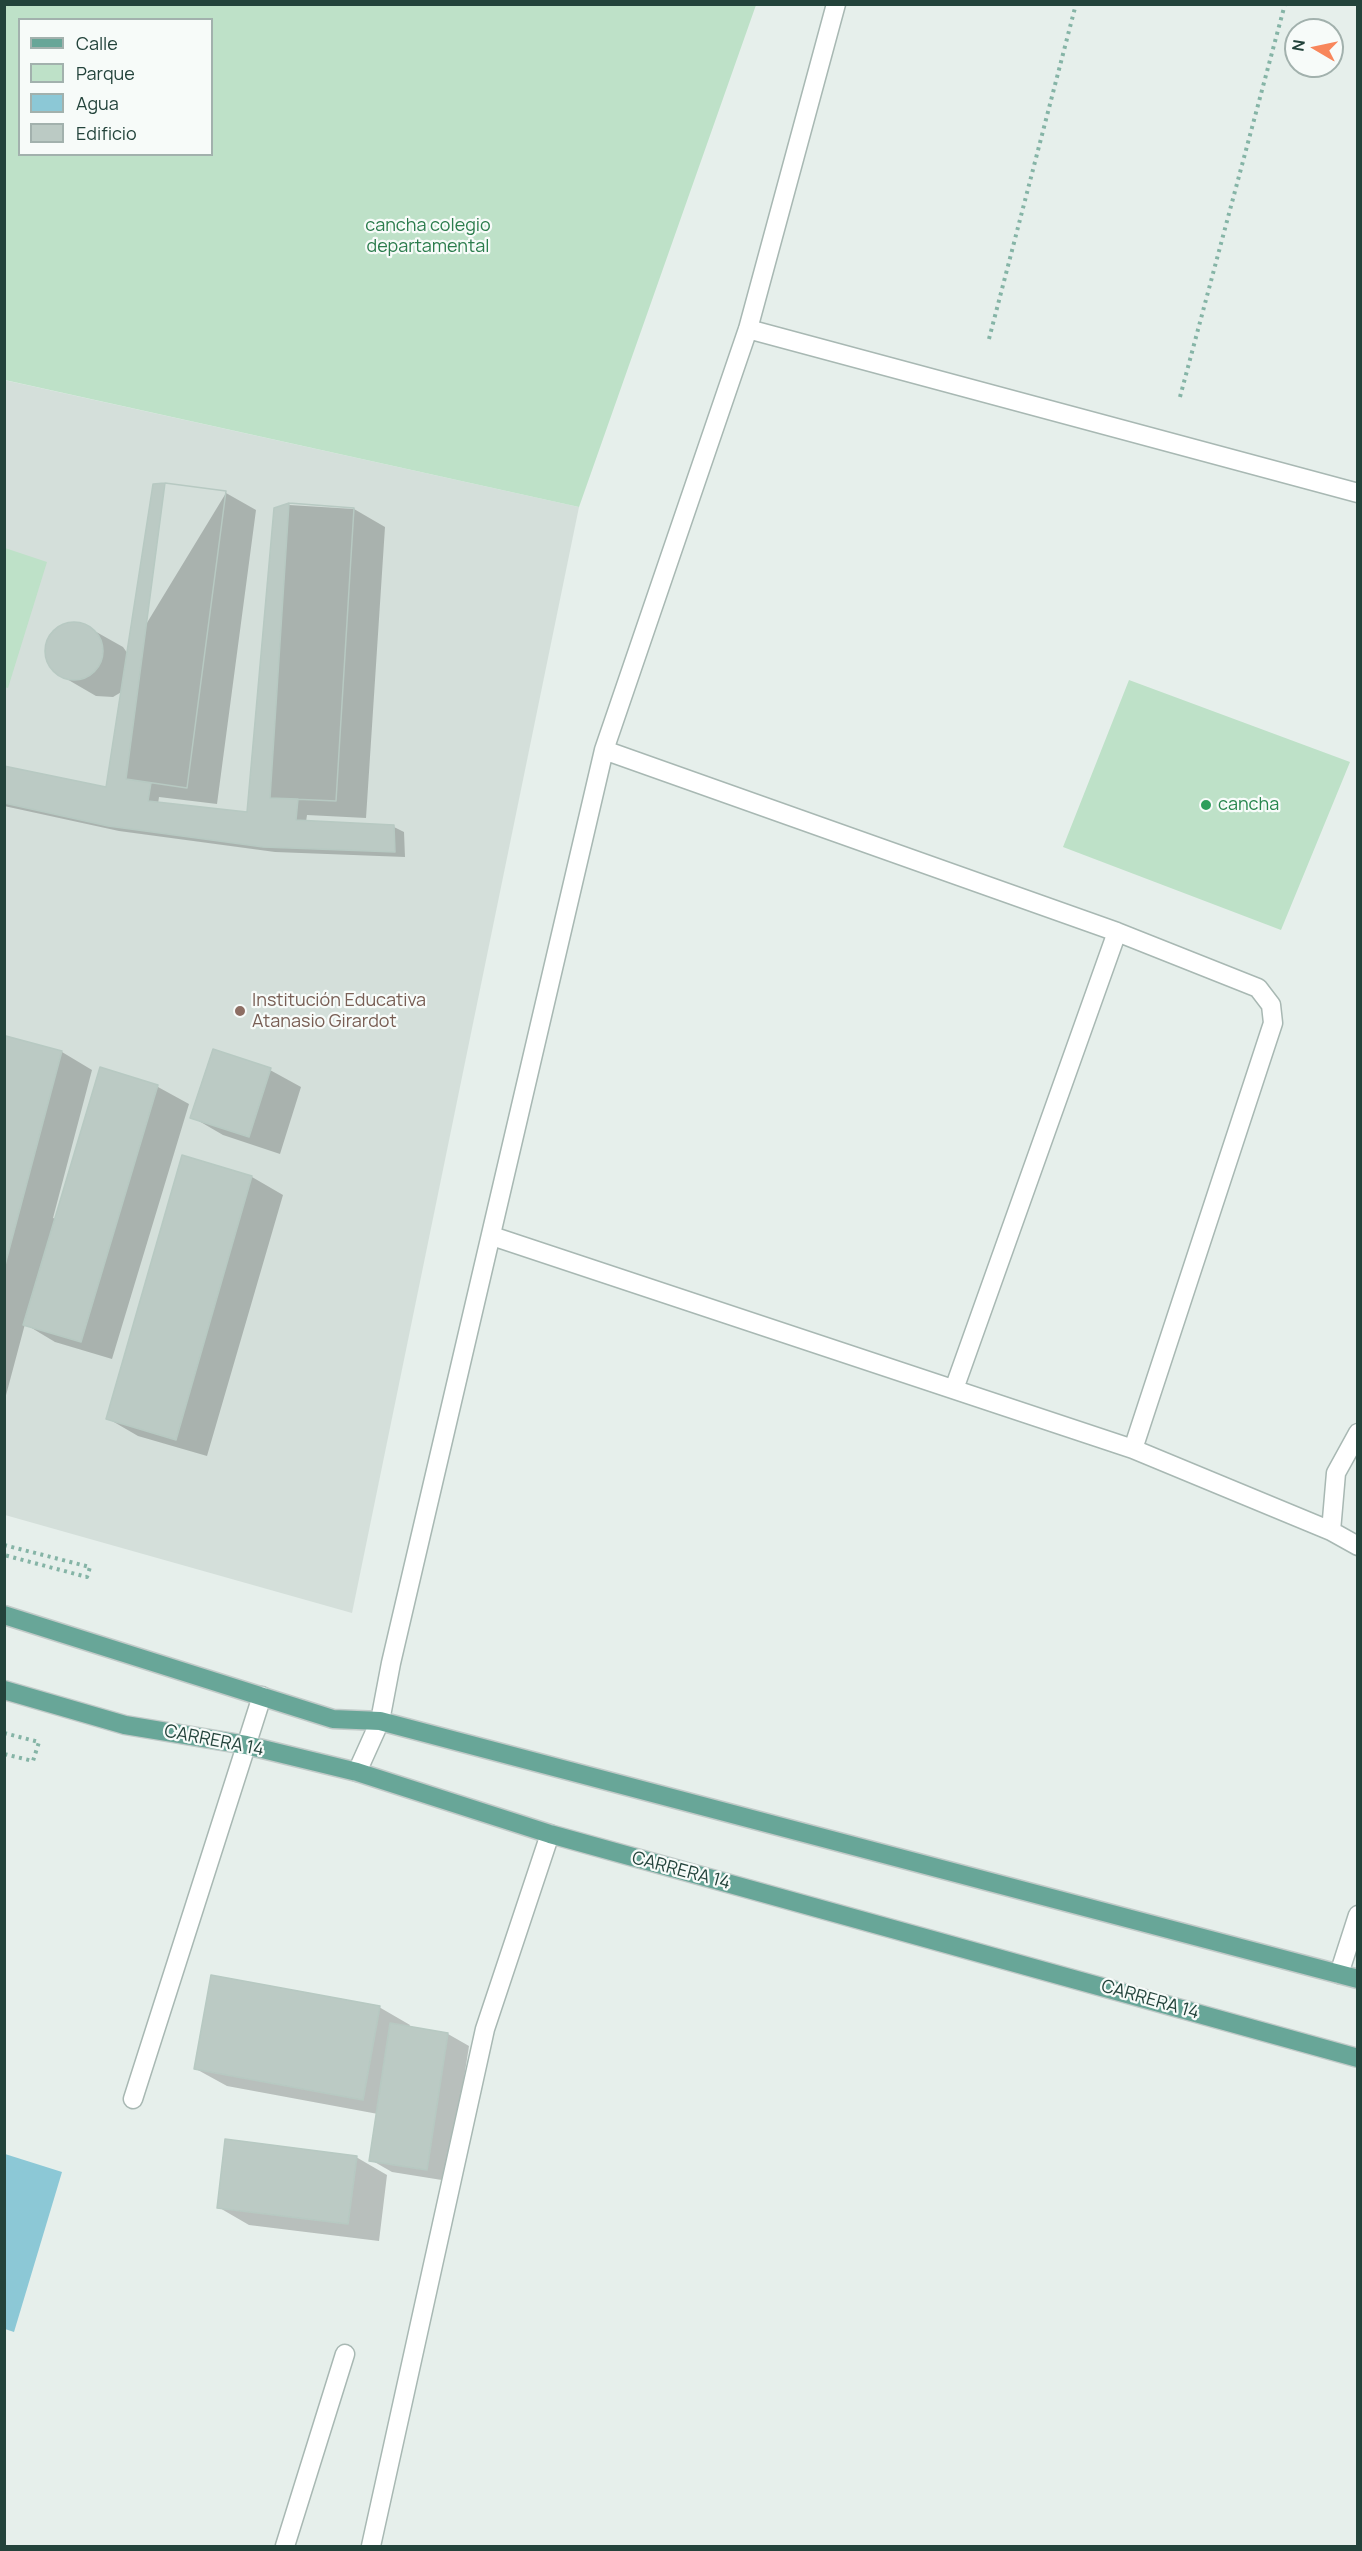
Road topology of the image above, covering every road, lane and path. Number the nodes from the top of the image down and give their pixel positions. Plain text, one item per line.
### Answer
1 (836, 4) edge
2 (1076, 4) edge
3 (1285, 4) edge
4 (748, 329) junction
5 (989, 339) dead end
6 (1180, 398) dead end
7 (1358, 493) edge
8 (604, 750) junction
9 (1117, 932) junction
10 (492, 1236) junction
11 (954, 1389) junction
12 (1358, 1432) edge
13 (1133, 1449) junction
14 (1331, 1531) junction
15 (4, 1545) edge
16 (1358, 1546) edge
17 (4, 1555) edge
18 (4, 1615) edge
19 (4, 1690) edge
20 (262, 1696) junction
21 (380, 1721) junction
22 (4, 1733) edge
23 (246, 1745) junction
24 (4, 1754) edge
25 (357, 1772) junction
26 (550, 1834) junction
27 (1358, 1915) edge
28 (1339, 1974) junction
29 (1358, 1979) edge
30 (1358, 2058) edge
31 (133, 2099) dead end
32 (345, 2355) dead end
33 (285, 2547) edge
34 (371, 2547) edge

1 - 4 street
2 - 5 path
3 - 6 path
4 - 7 street
4 - 8 street
8 - 9 street
8 - 10 street
9 - 11 street
9 - 13 street
10 - 11 street
10 - 21 street
11 - 13 street
12 - 14 street
13 - 14 street
14 - 16 street
15 - 17 path
18 - 20 main road
19 - 23 main road, CARRERA 14
20 - 21 main road
20 - 23 street
21 - 25 street
21 - 28 main road
22 - 24 path
23 - 25 main road, CARRERA 14
23 - 31 street
25 - 26 main road, CARRERA 14
26 - 30 main road, CARRERA 14
26 - 34 street
27 - 28 street
28 - 29 main road
32 - 33 street

